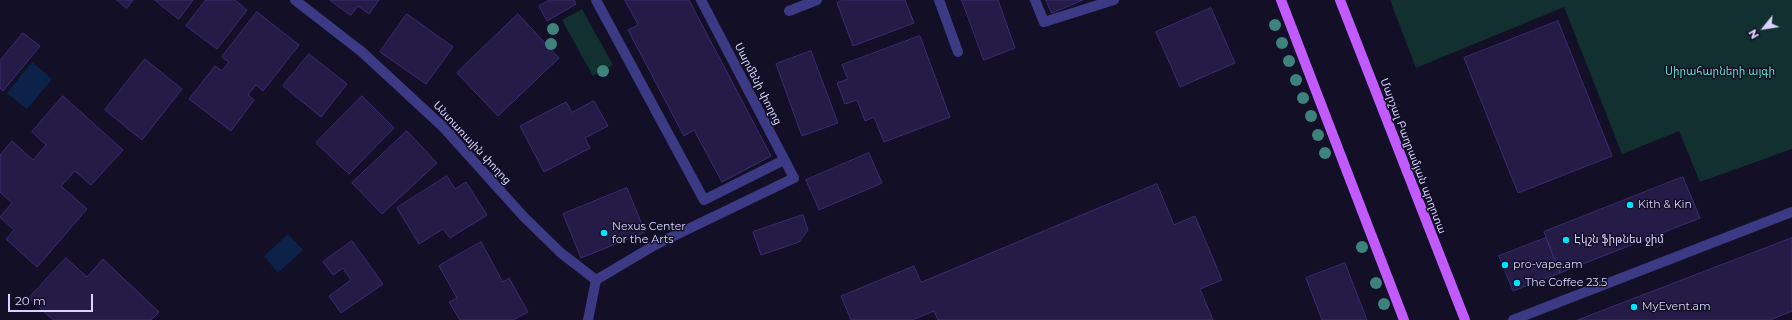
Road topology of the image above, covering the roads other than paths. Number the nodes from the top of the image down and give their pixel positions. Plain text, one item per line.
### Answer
1 (294, 0) edge
2 (596, 0) edge
3 (701, 0) edge
4 (817, 0) edge
5 (939, 0) edge
6 (1035, 0) edge
7 (1114, 0) edge
8 (1281, 0) edge
9 (1340, 0) edge
10 (789, 11) dead end
11 (958, 52) dead end
12 (784, 160) junction
13 (1792, 212) edge
14 (596, 280) junction
15 (588, 320) edge
16 (1404, 320) edge
17 (1465, 320) edge
18 (1513, 320) edge

1 - 14 street, Անտառային փողոց
2 - 12 street
3 - 12 street, Սարմենի փողոց
4 - 10 street
5 - 11 street
6 - 7 street
8 - 16 main road
9 - 17 main road, Մարշալ Բաղրամյան պողոտա
12 - 14 street, Սարմենի փողոց
13 - 18 street
14 - 15 street

